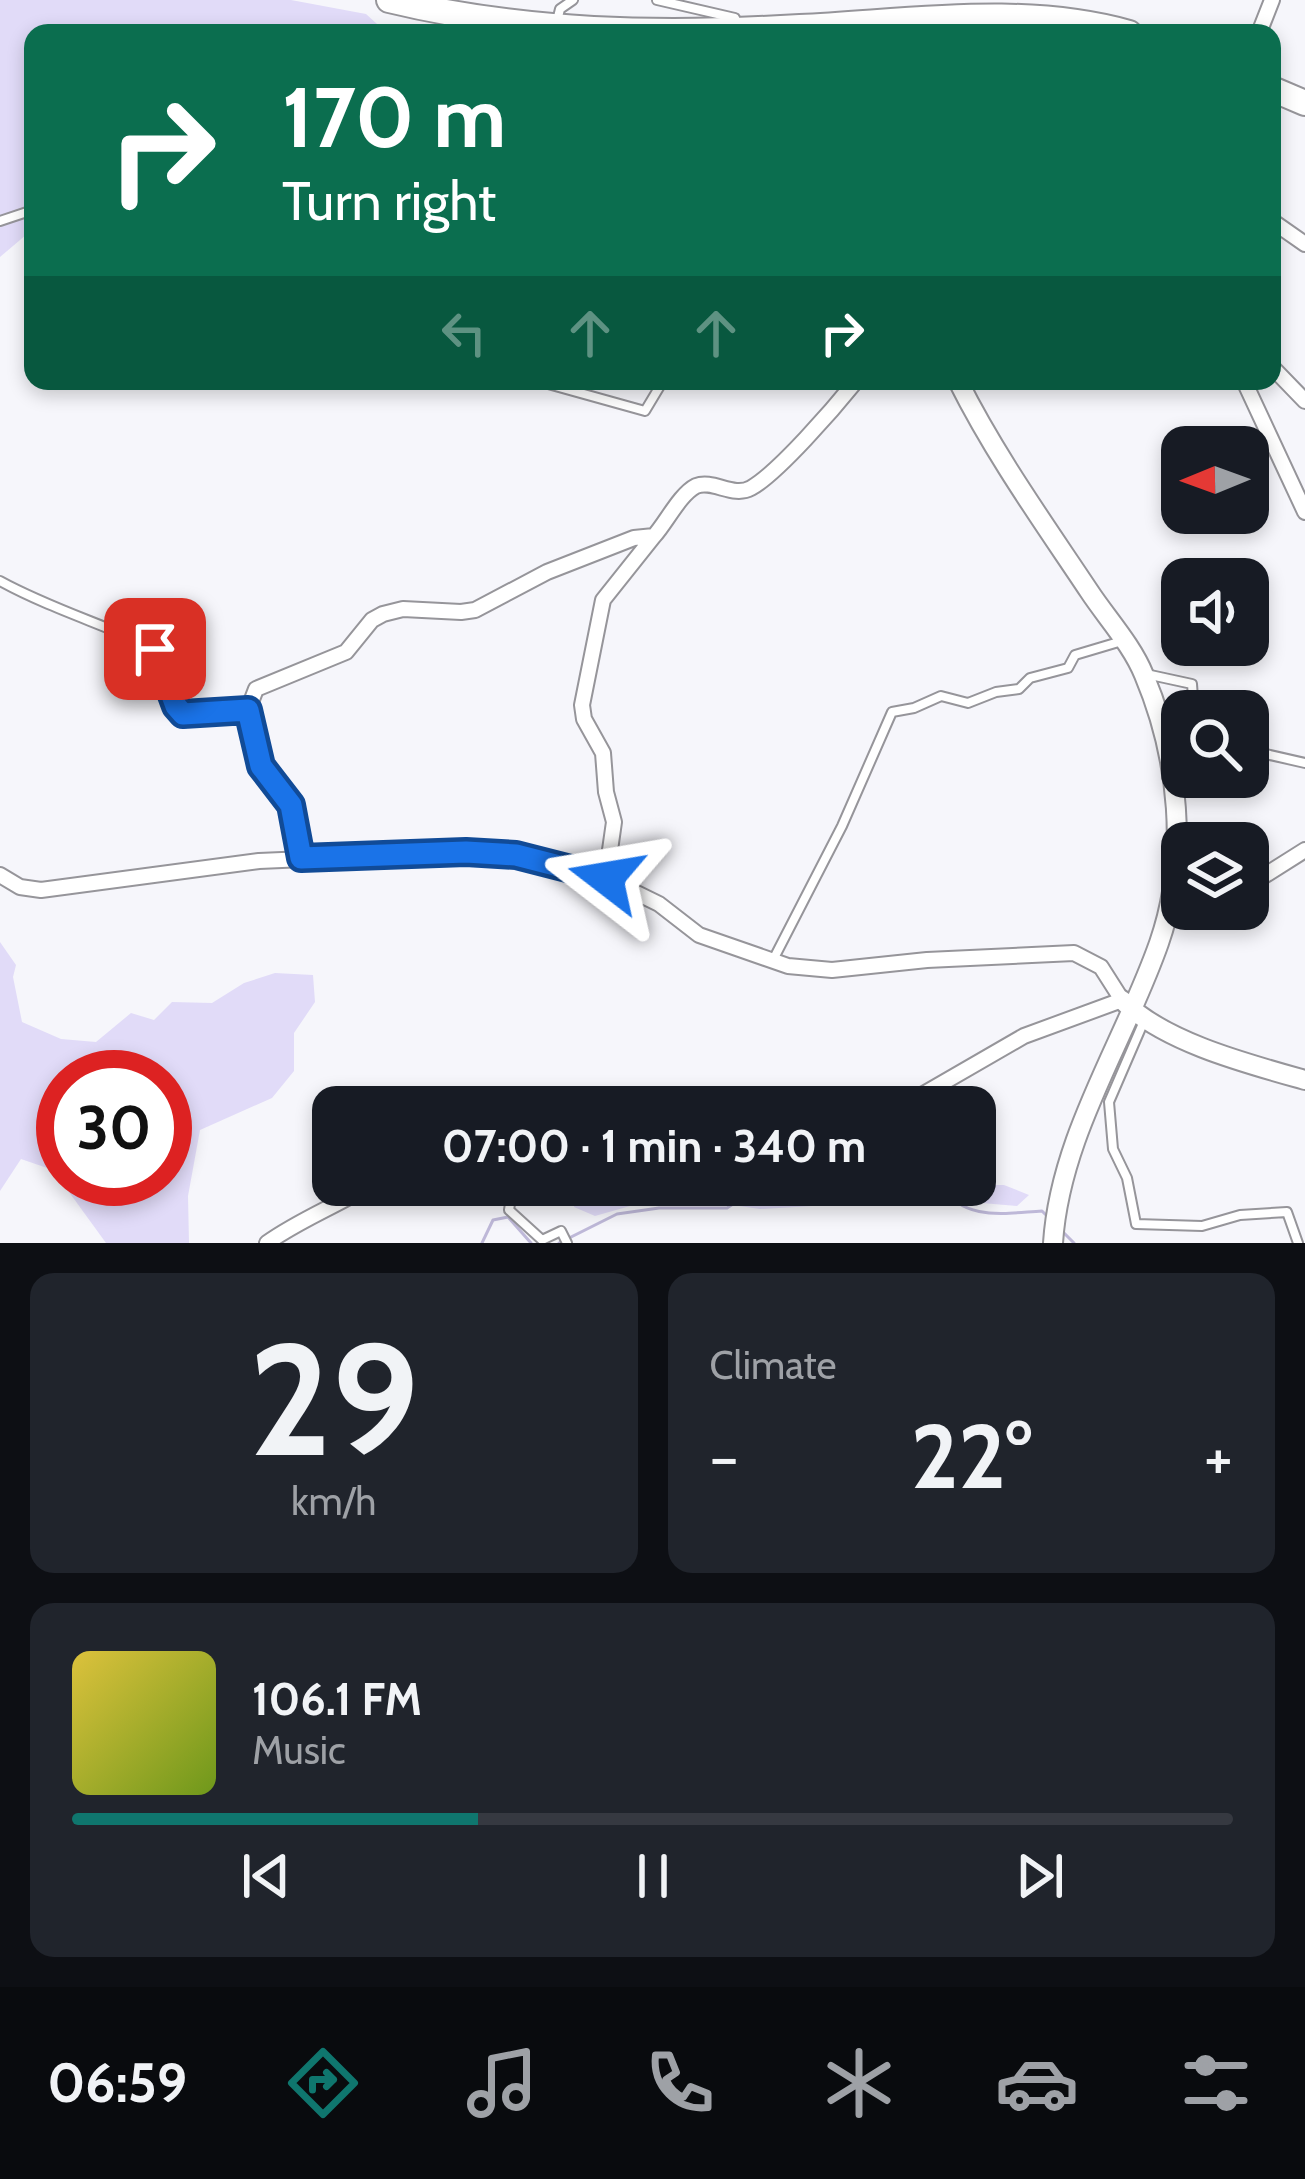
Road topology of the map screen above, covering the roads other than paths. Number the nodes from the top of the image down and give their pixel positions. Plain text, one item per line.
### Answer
1 (389, 0) edge
2 (573, 0) edge
3 (657, 0) edge
4 (519, 24) edge
5 (561, 24) edge
6 (737, 24) edge
7 (944, 24) edge
8 (1071, 24) edge
9 (1281, 376) edge
10 (570, 390) edge
11 (658, 390) edge
12 (848, 390) edge
13 (963, 390) edge
14 (1248, 390) edge
15 (1305, 401) edge
16 (1305, 512) edge
17 (654, 536) junction
18 (0, 581) edge
19 (1122, 641) junction
20 (155, 649) joint
21 (1144, 674) junction
22 (1192, 690) edge
23 (248, 710) junction
24 (1269, 755) edge
25 (1305, 763) edge
26 (1176, 822) edge
27 (1305, 850) edge
28 (301, 858) junction
29 (1269, 873) edge
30 (0, 875) edge
31 (606, 878) junction
32 (1163, 930) edge
33 (772, 962) junction
34 (1133, 1010) junction
35 (1305, 1080) edge
36 (937, 1086) edge
37 (336, 1206) edge
38 (510, 1206) edge
39 (267, 1243) edge
40 (567, 1243) edge
41 (1052, 1243) edge
42 (1298, 1243) edge

1 - 4 highway
2 - 5 lane
3 - 6 lane
7 - 8 highway
9 - 15 street
10 - 11 lane
12 - 17 street
13 - 19 street
14 - 16 street
17 - 23 street
17 - 31 street
18 - 20 lane
19 - 21 street
19 - 33 lane
20 - 23 street
21 - 22 lane
21 - 26 street
23 - 28 street
24 - 25 lane
27 - 29 street
28 - 30 street
28 - 31 street
31 - 33 street
32 - 34 street
33 - 34 street
34 - 35 street
34 - 36 street
34 - 41 street
34 - 42 lane
37 - 39 street
38 - 40 lane

